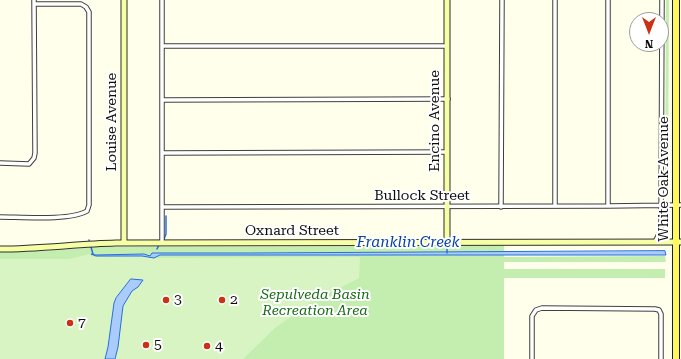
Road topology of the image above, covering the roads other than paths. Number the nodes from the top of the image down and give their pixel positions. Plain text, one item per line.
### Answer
1 (124, 0) edge
2 (162, 0) edge
3 (447, 0) edge
4 (502, 0) edge
5 (555, 0) edge
6 (608, 0) edge
7 (662, 0) edge
8 (676, 0) edge
9 (34, 2) edge
10 (162, 46) junction
11 (448, 46) junction
12 (162, 100) junction
13 (448, 100) junction
14 (447, 152) junction
15 (162, 154) junction
16 (0, 163) edge
17 (678, 205) edge
18 (555, 206) junction
19 (608, 206) junction
20 (662, 206) junction
21 (162, 207) junction
22 (448, 207) junction
23 (501, 207) junction
24 (0, 217) edge
25 (447, 242) junction
26 (655, 242) junction
27 (678, 242) edge
28 (124, 243) junction
29 (162, 243) junction
30 (0, 249) edge
31 (678, 310) edge
32 (532, 359) edge
33 (661, 359) edge
34 (676, 359) edge

1 - 28 main road, Louise Avenue
2 - 10 street
3 - 11 main road, Encino Avenue
4 - 23 street
5 - 18 street
6 - 19 street
7 - 20 street, White Oak Avenue
8 - 17 main road, White Oak Avenue
9 - 16 street
9 - 24 street
10 - 11 street
10 - 12 street
11 - 13 main road, Encino Avenue
12 - 13 street
12 - 15 street
13 - 14 main road, Encino Avenue
14 - 15 street
14 - 22 main road, Encino Avenue
15 - 21 street
17 - 20 street, Bullock Street
17 - 27 main road, White Oak Avenue
18 - 19 street, Bullock Street
18 - 23 street, Bullock Street
19 - 20 street, Bullock Street
20 - 26 street, White Oak Avenue
21 - 22 street, Bullock Street
21 - 29 street
22 - 23 street, Bullock Street
22 - 25 main road, Encino Avenue
25 - 26 main road, Oxnard Street
25 - 29 main road, Oxnard Street
26 - 27 main road, Oxnard Street
27 - 31 main road, White Oak Avenue
28 - 29 main road, Oxnard Street
28 - 30 main road, Oxnard Street
31 - 34 main road, White Oak Avenue
32 - 33 street

